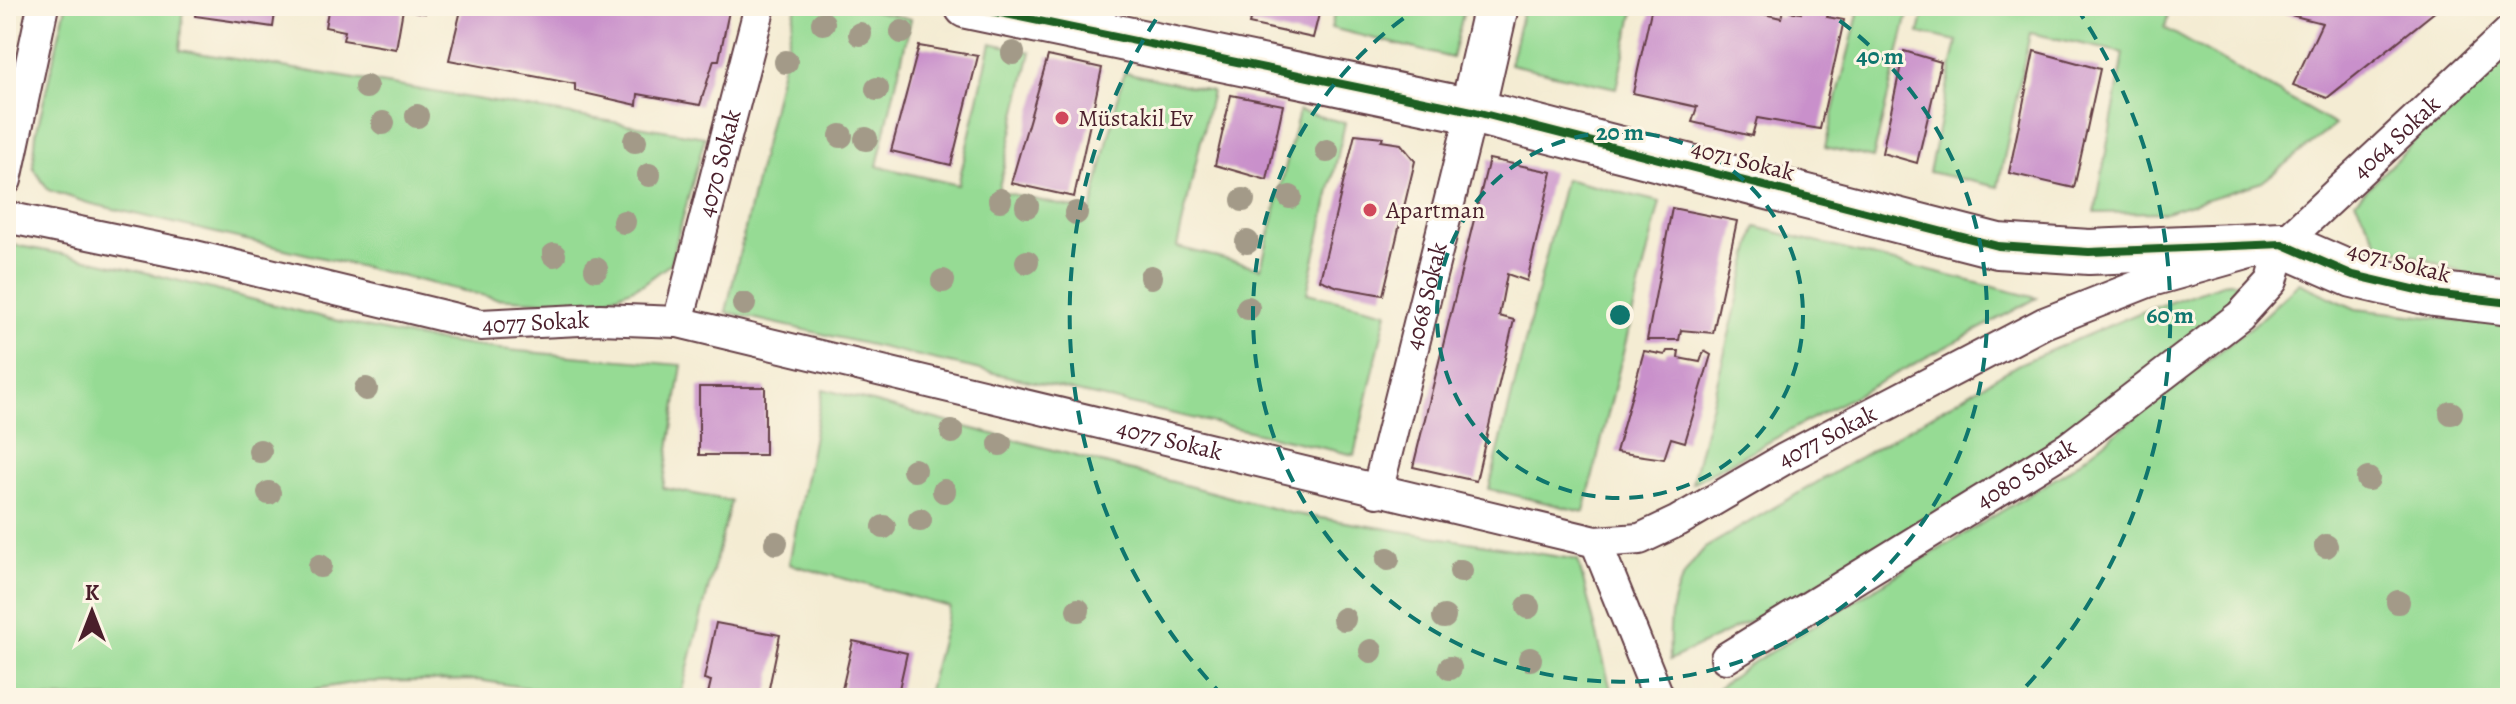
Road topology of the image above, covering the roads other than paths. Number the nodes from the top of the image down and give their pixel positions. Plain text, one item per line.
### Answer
1 (43, 6) edge
2 (760, 6) edge
3 (967, 6) edge
4 (1496, 6) edge
5 (2510, 31) edge
6 (1472, 111) junction
7 (6, 180) edge
8 (6, 217) edge
9 (2282, 244) junction
10 (2510, 303) edge
11 (678, 322) junction
12 (1377, 492) junction
13 (1596, 542) junction
14 (1726, 658) dead end
15 (1659, 698) edge

1 - 7 lane
2 - 11 lane, 4070 Sokak
3 - 6 street, 4071 Sokak
4 - 6 street, 4068 Sokak
5 - 9 lane, 4064 Sokak
6 - 9 street, 4071 Sokak
6 - 12 lane, 4068 Sokak
8 - 11 lane, 4077 Sokak
9 - 10 street, 4071 Sokak
9 - 13 lane, 4077 Sokak
9 - 14 lane, 4080 Sokak
11 - 12 lane, 4077 Sokak
12 - 13 lane, 4077 Sokak
13 - 15 lane

